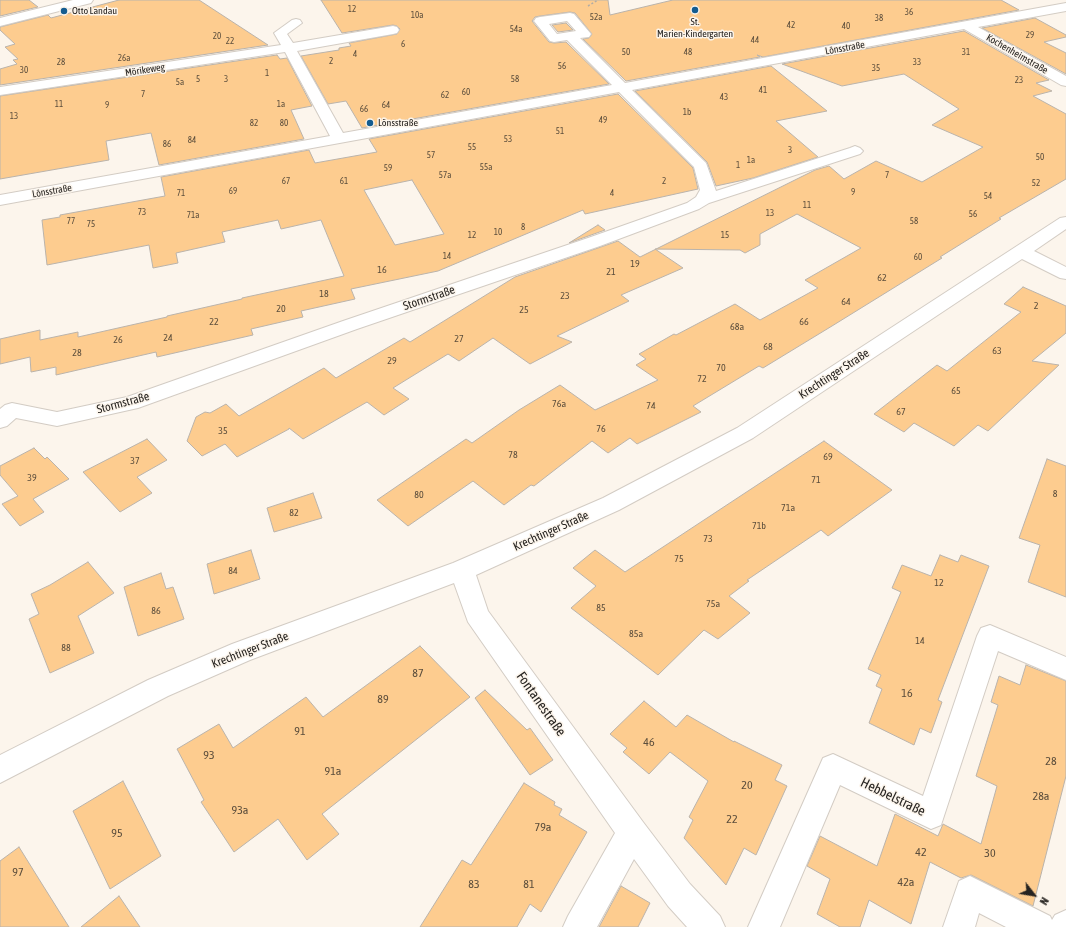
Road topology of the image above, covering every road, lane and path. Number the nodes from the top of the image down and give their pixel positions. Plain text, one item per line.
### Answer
1 (87, 0) edge
2 (1039, 0) edge
3 (1061, 8) edge
4 (0, 22) edge
5 (296, 23) dead end
6 (968, 26) junction
7 (393, 30) dead end
8 (570, 36) dead end
9 (289, 48) junction
10 (1066, 82) edge
11 (624, 88) junction
12 (0, 91) edge
13 (339, 140) junction
14 (855, 151) dead end
15 (0, 200) edge
16 (703, 200) junction
17 (1066, 222) edge
18 (1022, 252) junction
19 (1066, 274) edge
20 (4, 412) edge
21 (462, 570) junction
22 (1066, 669) edge
23 (0, 770) edge
24 (632, 832) junction
25 (580, 927) edge
26 (709, 927) edge
27 (764, 927) edge
28 (959, 927) edge
29 (1039, 927) edge

1 - 4 street
2 - 3 street
3 - 6 street, Lönsstraße
5 - 9 street
6 - 10 street, Kochenheimstraße
6 - 11 street, Lönsstraße
7 - 9 street, Mörikeweg
8 - 11 street
9 - 12 street, Mörikeweg
9 - 13 street
11 - 13 street, Lönsstraße
11 - 16 street
13 - 15 street, Lönsstraße
14 - 16 street, Stormstraße
16 - 20 street, Stormstraße
17 - 18 street, Krechtinger Straße
18 - 19 street
18 - 21 street, Krechtinger Straße
21 - 23 street, Krechtinger Straße
21 - 24 street, Fontanestraße
22 - 27 street, Hebbelstraße
24 - 25 street
24 - 26 street, Fontanestraße
28 - 29 street

